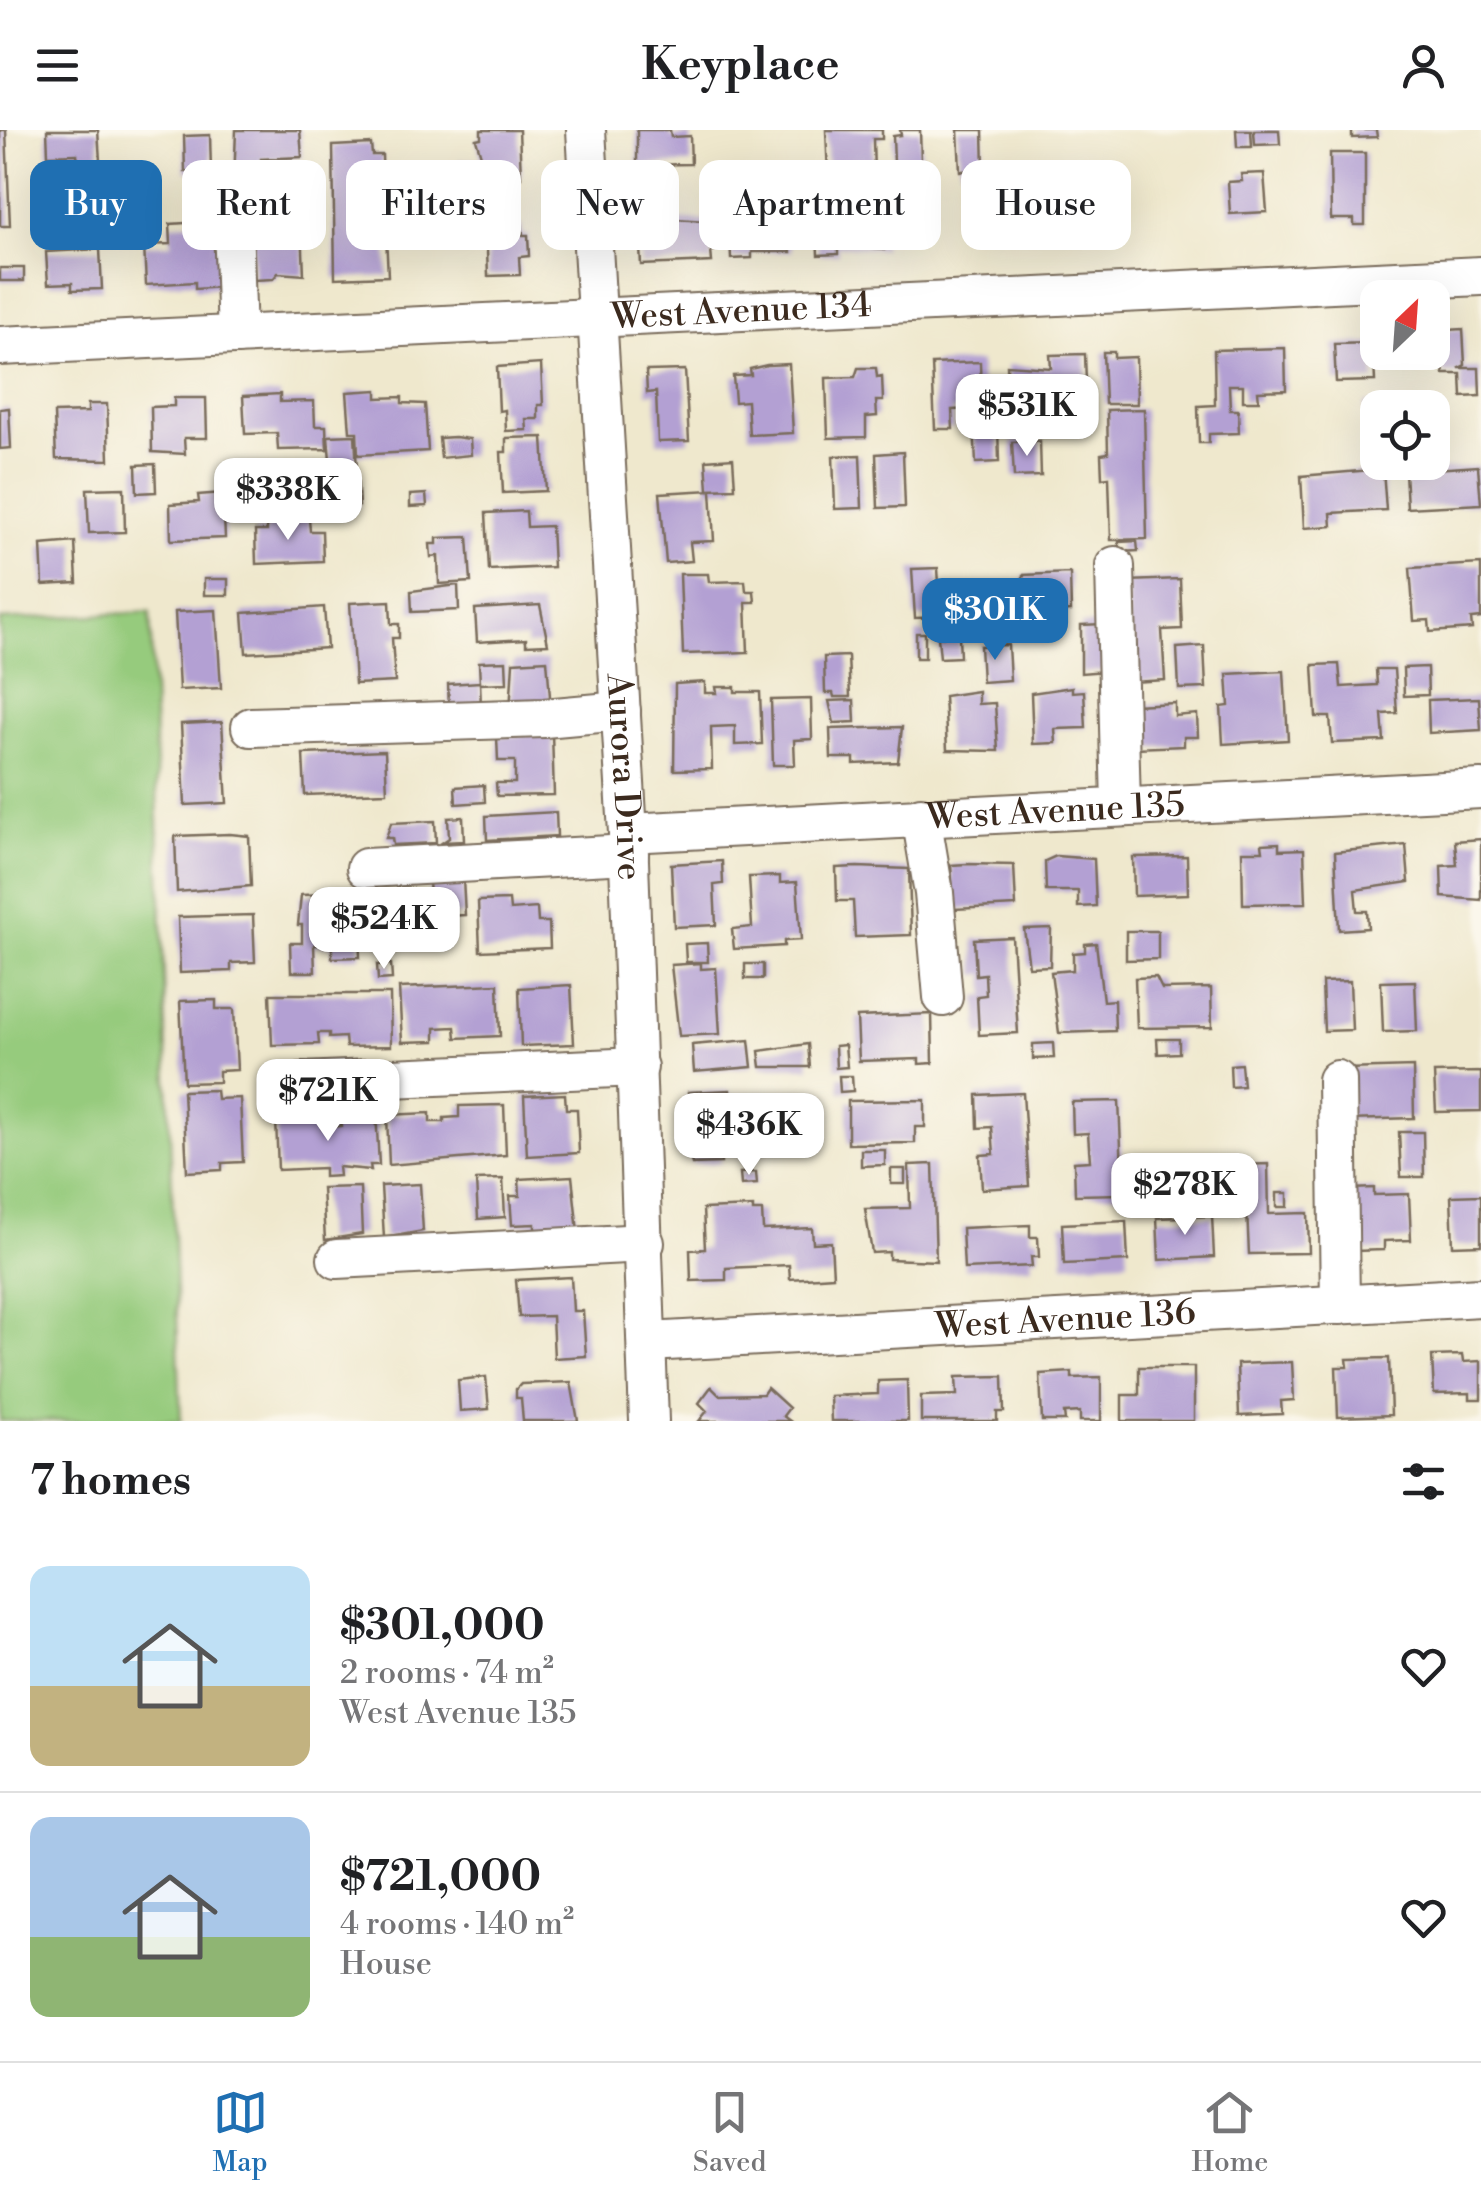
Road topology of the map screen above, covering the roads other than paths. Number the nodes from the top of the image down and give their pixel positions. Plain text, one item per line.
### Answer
1 (586, 130) edge
2 (234, 250) edge
3 (1481, 276) edge
4 (598, 316) junction
5 (237, 335) junction
6 (0, 346) edge
7 (1115, 566) dead end
8 (621, 711) junction
9 (251, 728) dead end
10 (1481, 789) edge
11 (1121, 808) junction
12 (921, 816) junction
13 (628, 844) junction
14 (366, 868) dead end
15 (943, 997) dead end
16 (638, 1067) junction
17 (1337, 1080) dead end
18 (302, 1082) dead end
19 (644, 1242) junction
20 (337, 1259) dead end
21 (1481, 1297) edge
22 (1340, 1304) junction
23 (648, 1342) junction
24 (649, 1421) edge

1 - 4 street, Aurora Drive
2 - 5 street
3 - 4 street, West Avenue 134
4 - 5 street, West Avenue 134
4 - 8 street, Aurora Drive
5 - 6 street, West Avenue 134
7 - 11 street
8 - 9 street
8 - 13 street, Aurora Drive
10 - 11 street, West Avenue 135
11 - 12 street, West Avenue 135
12 - 13 street, West Avenue 135
12 - 15 street
13 - 14 street, West Avenue 135
13 - 16 street, Aurora Drive
16 - 18 street
16 - 19 street, Aurora Drive
17 - 22 street
19 - 20 street
19 - 23 street, Aurora Drive
21 - 22 street, West Avenue 136
22 - 23 street, West Avenue 136
23 - 24 street, Aurora Drive

